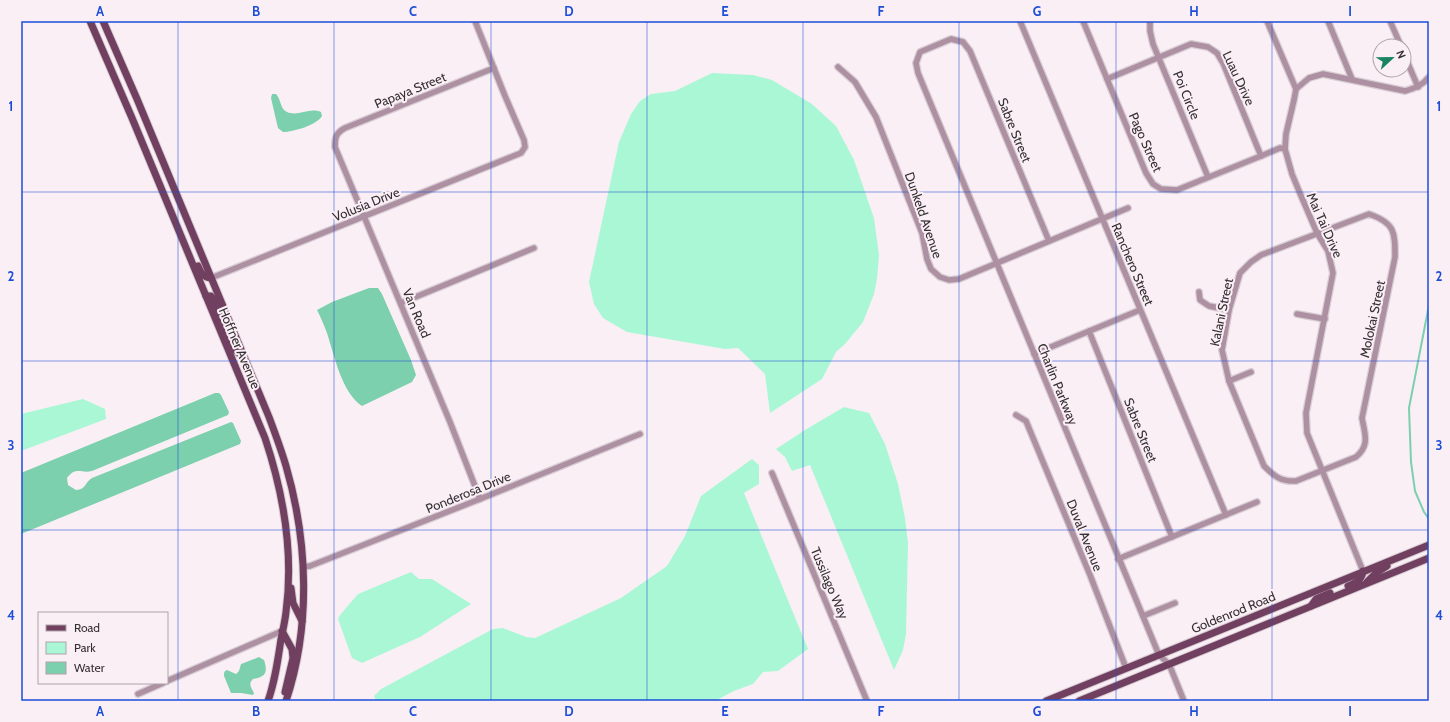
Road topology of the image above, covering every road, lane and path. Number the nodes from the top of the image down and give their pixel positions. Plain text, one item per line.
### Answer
1 (90, 21) edge
2 (103, 21) edge
3 (475, 21) edge
4 (1020, 21) edge
5 (1084, 21) edge
6 (1150, 21) edge
7 (1267, 21) edge
8 (1328, 21) edge
9 (1390, 21) edge
10 (1397, 38) edge
11 (1159, 58) junction
12 (838, 67) dead end
13 (494, 68) junction
14 (112, 72) junction
15 (918, 73) joint
16 (1412, 73) edge
17 (1429, 77) edge
18 (1107, 79) junction
19 (1352, 79) junction
20 (1418, 87) junction
21 (1296, 89) junction
22 (141, 108) junction
23 (336, 135) joint
24 (1285, 148) junction
25 (146, 150) junction
26 (1261, 156) junction
27 (1208, 177) junction
28 (172, 183) junction
29 (1128, 208) dead end
30 (365, 217) junction
31 (1103, 219) junction
32 (178, 230) junction
33 (1317, 233) junction
34 (1048, 241) junction
35 (534, 248) dead end
36 (996, 262) junction
37 (211, 278) junction
38 (1199, 292) dead end
39 (206, 296) junction
40 (401, 303) junction
41 (1140, 310) junction
42 (1229, 310) junction
43 (1297, 314) dead end
44 (1325, 319) junction
45 (1089, 331) junction
46 (1034, 354) junction
47 (244, 357) junction
48 (1251, 372) dead end
49 (1229, 381) junction
50 (1016, 415) dead end
51 (640, 434) dead end
52 (1321, 470) junction
53 (772, 473) dead end
54 (480, 499) junction
55 (1257, 502) dead end
56 (1226, 515) junction
57 (1172, 537) junction
58 (288, 545) junction
59 (1429, 545) edge
60 (1414, 552) junction
61 (1429, 558) edge
62 (1118, 559) junction
63 (303, 567) junction
64 (1363, 572) junction
65 (1367, 583) junction
66 (1175, 603) dead end
67 (1311, 606) junction
68 (1144, 616) junction
69 (302, 623) junction
70 (282, 631) junction
71 (1159, 655) junction
72 (1169, 664) junction
73 (1126, 668) junction
74 (168, 681) edge
75 (161, 684) edge
76 (138, 694) dead end
77 (268, 701) edge
78 (285, 701) edge
79 (867, 701) edge
80 (1046, 701) edge
81 (1079, 701) edge
82 (1184, 701) edge

1 - 14 main road, Hoffner Avenue
2 - 22 main road, Hoffner Avenue
3 - 13 street
4 - 31 street, Ranchero Street
5 - 18 street, Pago Street
6 - 11 street, Poi Circle
7 - 21 street
8 - 19 street
9 - 10 street
11 - 18 street, Luau Drive
11 - 26 street, Luau Drive
11 - 27 street, Poi Circle
12 - 36 street, Dunkeld Avenue
13 - 23 street, Papaya Street
13 - 30 street, Volusia Drive
14 - 22 main road
14 - 25 main road, Hoffner Avenue
15 - 34 street, Sabre Street
15 - 36 street, Charlin Parkway
16 - 20 street
17 - 20 street
18 - 27 street, Pago Street
19 - 20 street
19 - 21 street
21 - 24 street, Mai Tai Drive
22 - 28 main road, Hoffner Avenue
23 - 30 street, Van Road
24 - 26 street, Pago Street
24 - 33 street, Mai Tai Drive
25 - 28 main road
25 - 32 main road, Hoffner Avenue
26 - 27 street, Pago Street
28 - 37 main road, Hoffner Avenue
29 - 31 street, Dunkeld Avenue
30 - 37 street, Volusia Drive
30 - 40 street, Van Road
31 - 34 street, Dunkeld Avenue
31 - 41 street, Ranchero Street
32 - 37 main road
32 - 39 main road, Hoffner Avenue
33 - 42 street, Kalani Street
33 - 44 street, Mai Tai Drive
33 - 52 street, Molokai Street
34 - 36 street, Dunkeld Avenue
35 - 40 street
36 - 46 street, Charlin Parkway
37 - 47 main road, Hoffner Avenue
38 - 42 street
39 - 47 main road
39 - 58 main road, Hoffner Avenue
40 - 54 street, Van Road
41 - 45 street
41 - 56 street, Ranchero Street
42 - 49 street, Kalani Street
43 - 44 street
44 - 52 street, Mai Tai Drive
45 - 46 street
45 - 57 street, Sabre Street
46 - 62 street, Charlin Parkway
47 - 63 main road, Hoffner Avenue
48 - 49 street
49 - 52 street, Kalani Street
50 - 73 street, Duval Avenue
51 - 54 street, Ponderosa Drive
52 - 64 street, Mai Tai Drive
53 - 79 street, Tussilago Way
54 - 63 street, Ponderosa Drive
55 - 56 street
56 - 57 street
57 - 62 street
58 - 69 main road
58 - 70 main road, Hoffner Avenue
59 - 60 main road, Goldenrod Road
60 - 64 main road, Goldenrod Road
60 - 65 main road
61 - 65 main road, Goldenrod Road
62 - 68 street, Charlin Parkway
63 - 69 main road, Hoffner Avenue
64 - 67 main road
64 - 71 main road, Goldenrod Road
65 - 67 main road, Goldenrod Road
66 - 68 street
67 - 72 main road, Goldenrod Road
68 - 71 street, Charlin Parkway
69 - 78 main road, Hoffner Avenue
70 - 74 street
70 - 77 main road, Hoffner Avenue
70 - 78 main road
71 - 72 street, Charlin Parkway
71 - 73 main road, Goldenrod Road
72 - 81 main road, Goldenrod Road
72 - 82 street, Charlin Parkway
73 - 80 main road, Goldenrod Road
75 - 76 street

